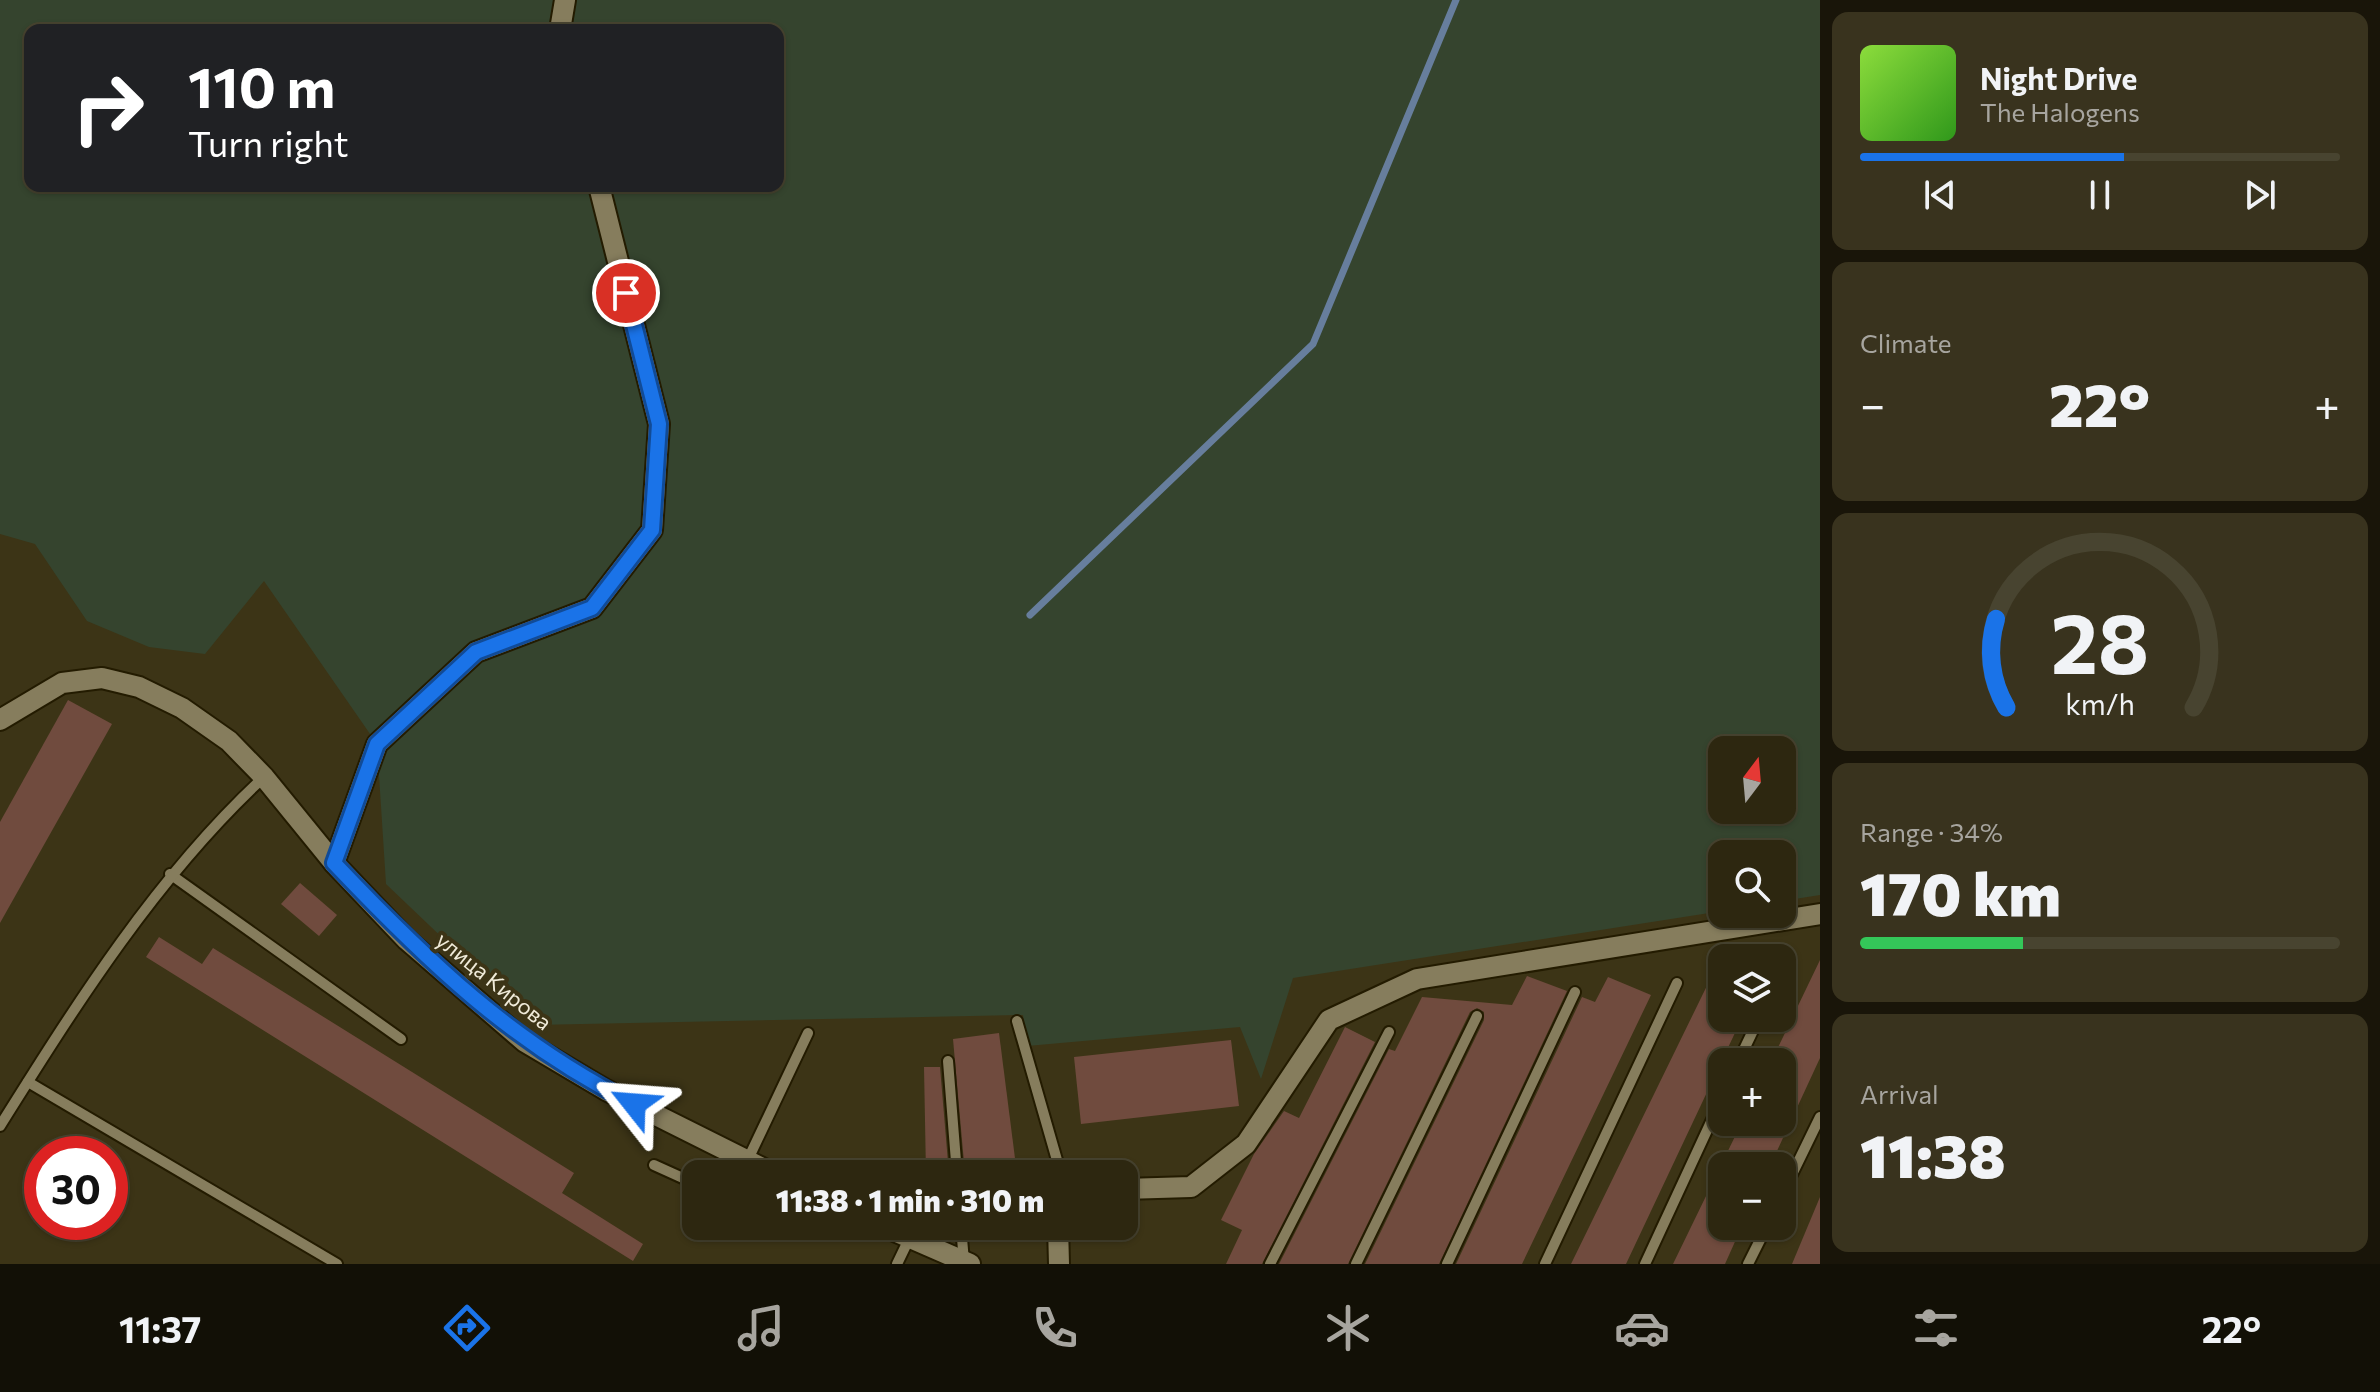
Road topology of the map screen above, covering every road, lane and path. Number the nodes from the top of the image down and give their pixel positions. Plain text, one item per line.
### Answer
1 (565, 0) edge
2 (561, 24) edge
3 (601, 192) edge
4 (0, 720) edge
5 (264, 777) junction
6 (334, 863) junction
7 (170, 874) junction
8 (1820, 914) edge
9 (1677, 983) dead end
10 (1575, 992) dead end
11 (1477, 1016) dead end
12 (1017, 1021) dead end
13 (1389, 1032) dead end
14 (808, 1033) dead end
15 (401, 1039) dead end
16 (948, 1061) dead end
17 (28, 1082) junction
18 (1820, 1117) edge
19 (0, 1126) edge
20 (1708, 1128) edge
21 (731, 1160) edge
22 (749, 1160) edge
23 (956, 1160) edge
24 (1057, 1160) edge
25 (654, 1165) dead end
26 (1796, 1166) edge
27 (682, 1178) edge
28 (1138, 1189) edge
29 (909, 1240) edge
30 (911, 1240) edge
31 (963, 1240) edge
32 (1058, 1240) edge
33 (1760, 1240) edge
34 (967, 1263) edge
35 (337, 1264) edge
36 (897, 1264) edge
37 (1059, 1264) edge
38 (1270, 1264) edge
39 (1356, 1264) edge
40 (1447, 1264) edge
41 (1545, 1264) edge
42 (1645, 1264) edge
43 (1748, 1264) edge

1 - 2 street
3 - 6 street
4 - 5 street, улица Кирова
5 - 6 street, улица Кирова
5 - 7 lane
6 - 21 street, улица Кирова
7 - 15 lane
7 - 17 lane
8 - 28 street
9 - 41 lane
10 - 40 lane
11 - 39 lane
12 - 24 lane
13 - 38 lane
14 - 22 lane
16 - 23 lane
17 - 19 lane
17 - 35 lane
18 - 26 lane
20 - 42 lane
25 - 27 lane
29 - 36 lane
30 - 34 street
31 - 34 lane
32 - 37 street
33 - 43 lane

